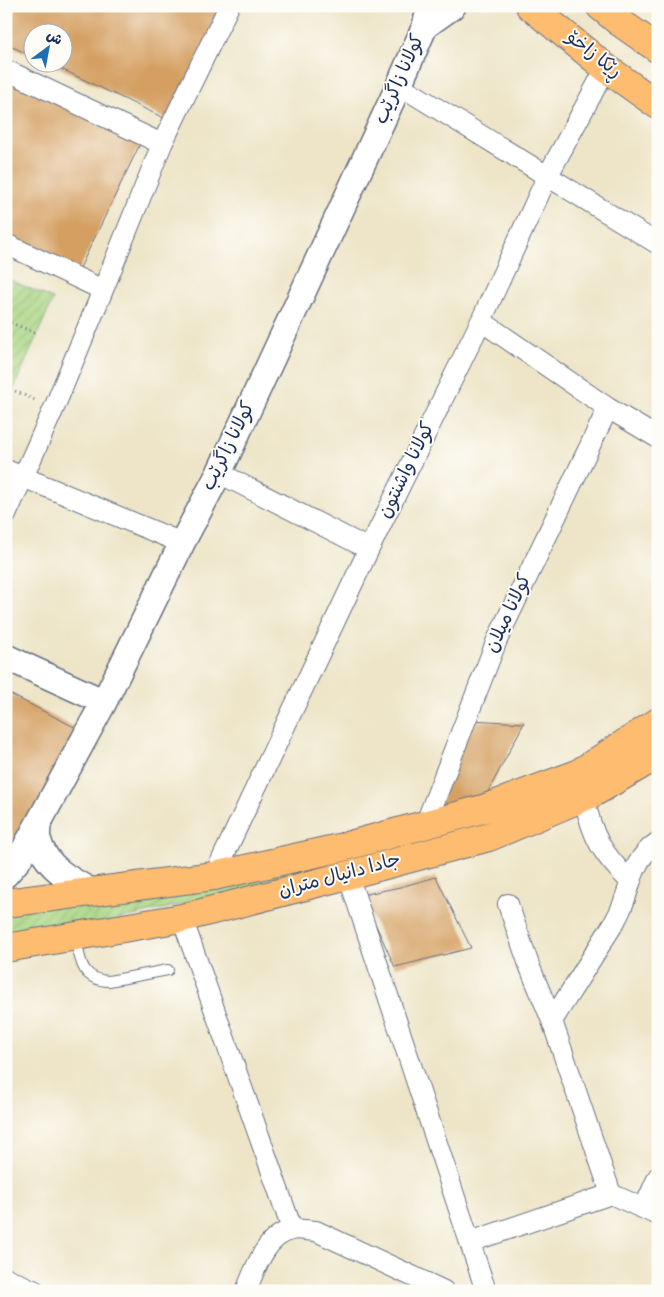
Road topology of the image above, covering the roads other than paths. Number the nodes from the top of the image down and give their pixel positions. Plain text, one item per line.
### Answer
1 (229, 6) edge
2 (453, 6) edge
3 (530, 6) edge
4 (613, 14) edge
5 (427, 16) edge
6 (658, 49) edge
7 (606, 68) junction
8 (6, 70) edge
9 (399, 85) junction
10 (658, 105) edge
11 (162, 144) junction
12 (547, 177) junction
13 (6, 244) edge
14 (658, 244) edge
15 (103, 290) junction
16 (481, 321) junction
17 (608, 408) junction
18 (658, 438) edge
19 (219, 472) junction
20 (14, 474) edge
21 (6, 515) edge
22 (182, 542) junction
23 (369, 549) junction
24 (6, 657) edge
25 (104, 702) junction
26 (657, 724) edge
27 (658, 755) edge
28 (584, 797) junction
29 (38, 824) junction
30 (425, 825) junction
31 (658, 842) edge
32 (10, 862) edge
33 (348, 875) junction
34 (214, 876) junction
35 (630, 881) junction
36 (93, 892) junction
37 (6, 903) edge
38 (508, 904) dead end
39 (182, 918) junction
40 (75, 937) junction
41 (6, 948) edge
42 (168, 970) dead end
43 (552, 1021) junction
44 (658, 1177) edge
45 (611, 1194) junction
46 (651, 1212) edge
47 (292, 1229) junction
48 (470, 1242) junction
49 (6, 1278) edge
50 (35, 1291) edge
51 (246, 1291) edge
52 (444, 1291) edge
53 (486, 1291) edge

1 - 11 street
2 - 5 street, كولانا زاگرێب
3 - 7 main road, ڕێکا زاخۆ
4 - 6 main road
5 - 9 street, كولانا زاگرێب
7 - 10 main road, ڕێکا زاخۆ
7 - 12 street, كولانا واشنتون
8 - 11 street
9 - 12 street
9 - 19 street, كولانا زاگرێب
11 - 15 street
12 - 14 street
12 - 16 street, كولانا واشنتون
13 - 15 street
15 - 20 street
16 - 17 street
16 - 23 street, كولانا واشنتون
17 - 18 street
17 - 30 street, كولانا ميلان
19 - 22 street, كولانا زاگرێب
19 - 23 street
20 - 21 street
20 - 22 street
22 - 25 street, كولانا زاگرێب
23 - 34 street, كولانا واشنتون
24 - 25 street
25 - 29 street, كولانا زاگرێب
26 - 30 main road, جادا دانيال متران
27 - 28 main road, جادا دانيال متران
28 - 33 main road, جادا دانيال متران
28 - 35 street
29 - 32 street, كولانا زاگرێب
29 - 36 street
30 - 34 main road, جادا دانيال متران
31 - 35 street
33 - 39 main road, جادا دانيال متران
33 - 48 street
34 - 36 main road, جادا دانيال متران
35 - 43 street
36 - 37 main road, جادا دانيال متران
38 - 43 street
39 - 40 main road, جادا دانيال متران
39 - 47 street
40 - 41 main road, جادا دانيال متران
40 - 42 lane
43 - 45 street
44 - 46 street
45 - 46 street
45 - 48 street
47 - 51 street
47 - 52 street
48 - 53 street
49 - 50 street

